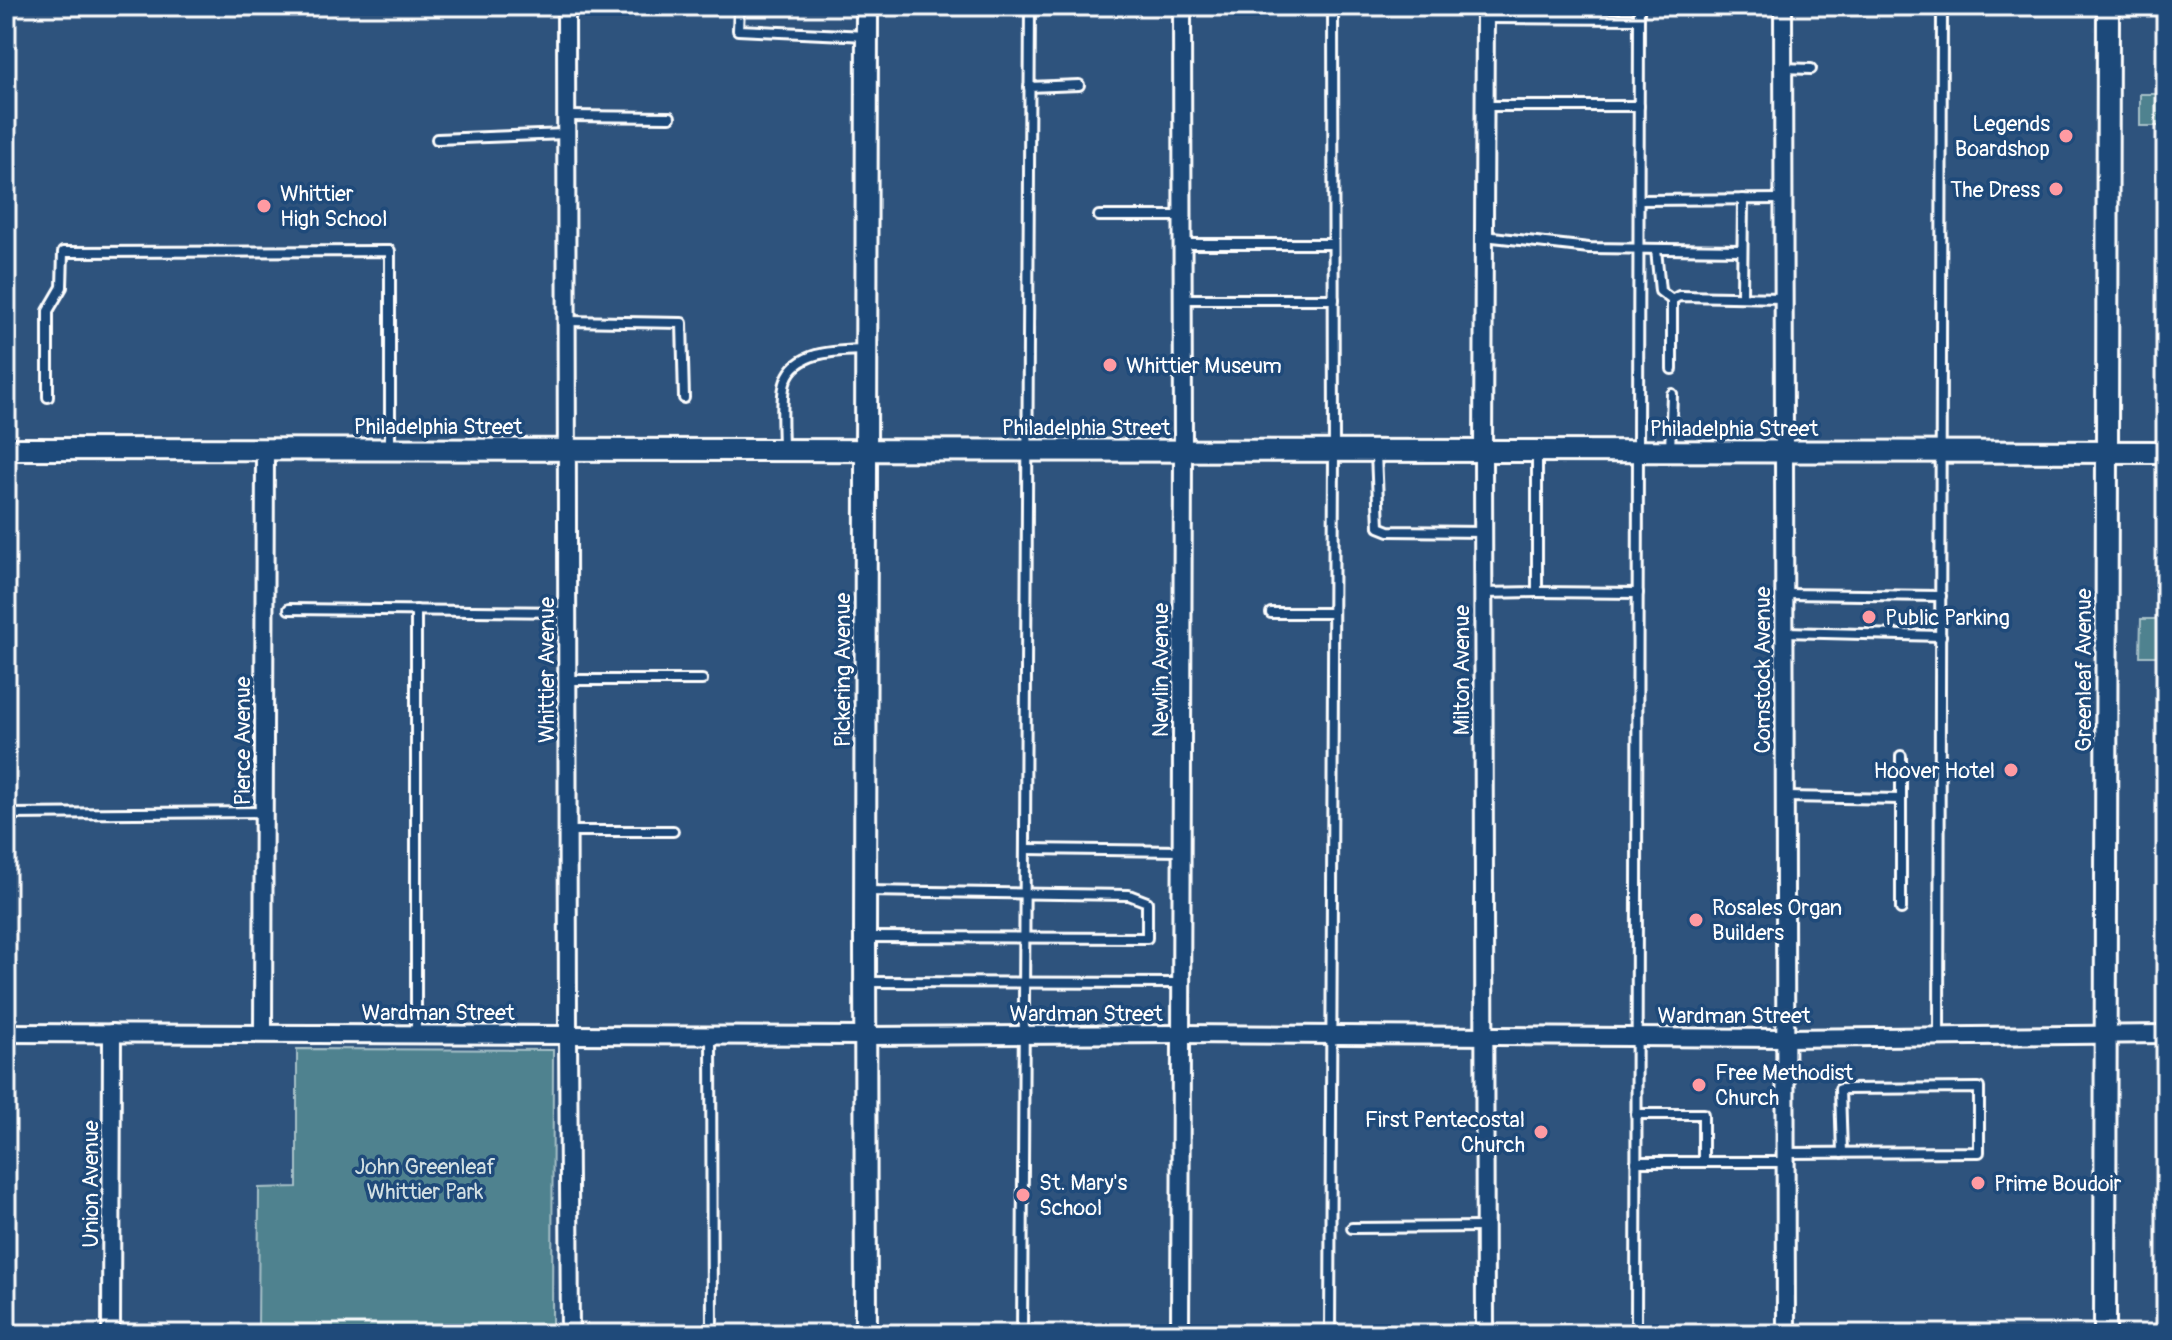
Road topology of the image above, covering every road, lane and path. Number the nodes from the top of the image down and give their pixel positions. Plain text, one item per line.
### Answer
1 (566, 6) edge
2 (739, 6) edge
3 (867, 6) edge
4 (1030, 6) edge
5 (1182, 6) edge
6 (1333, 6) edge
7 (1639, 6) edge
8 (1783, 6) edge
9 (1942, 6) edge
10 (2108, 6) edge
11 (1485, 12) edge
12 (1639, 19) junction
13 (867, 36) junction
14 (1783, 68) junction
15 (1811, 69) dead end
16 (1079, 85) dead end
17 (1029, 87) junction
18 (1485, 106) junction
19 (1639, 106) junction
20 (566, 116) junction
21 (670, 117) dead end
22 (566, 134) junction
23 (437, 139) dead end
24 (1743, 199) junction
25 (1783, 199) junction
26 (1639, 200) junction
27 (1099, 216) dead end
28 (1183, 216) junction
29 (1484, 236) junction
30 (1183, 244) junction
31 (1333, 244) junction
32 (1639, 249) junction
33 (1656, 249) junction
34 (1742, 250) junction
35 (1742, 297) junction
36 (1784, 298) junction
37 (1183, 299) junction
38 (1334, 299) junction
39 (1672, 300) junction
40 (567, 321) junction
41 (867, 349) junction
42 (1672, 369) dead end
43 (1672, 394) dead end
44 (48, 397) dead end
45 (684, 398) dead end
46 (6, 449) edge
47 (265, 449) junction
48 (390, 449) junction
49 (567, 450) junction
50 (783, 450) junction
51 (867, 450) junction
52 (1028, 450) junction
53 (1183, 451) junction
54 (1334, 451) junction
55 (1376, 451) junction
56 (1483, 451) junction
57 (1537, 451) junction
58 (1638, 451) junction
59 (1670, 451) junction
60 (1784, 452) junction
61 (1942, 452) junction
62 (2107, 452) junction
63 (2166, 452) edge
64 (1483, 532) junction
65 (1537, 592) junction
66 (1483, 593) junction
67 (1638, 593) junction
68 (1784, 594) junction
69 (1941, 596) junction
70 (289, 609) dead end
71 (416, 610) junction
72 (568, 612) junction
73 (1271, 613) dead end
74 (1333, 613) junction
75 (1784, 632) junction
76 (1941, 636) junction
77 (568, 680) junction
78 (702, 680) dead end
79 (1901, 756) dead end
80 (1784, 797) junction
81 (1901, 799) junction
82 (264, 812) junction
83 (6, 814) edge
84 (568, 831) junction
85 (673, 831) dead end
86 (1026, 849) junction
87 (1181, 851) junction
88 (865, 891) junction
89 (1026, 894) junction
90 (1901, 909) dead end
91 (865, 937) junction
92 (1026, 938) junction
93 (865, 982) junction
94 (1025, 982) junction
95 (1180, 983) junction
96 (6, 1033) edge
97 (112, 1033) junction
98 (263, 1033) junction
99 (416, 1034) junction
100 (1180, 1034) junction
101 (2106, 1034) junction
102 (2166, 1034) edge
103 (568, 1035) junction
104 (711, 1035) junction
105 (1024, 1035) junction
106 (1331, 1035) junction
107 (865, 1036) junction
108 (1484, 1036) junction
109 (1939, 1036) junction
110 (1636, 1037) junction
111 (1784, 1038) junction
112 (1636, 1114) junction
113 (1842, 1153) junction
114 (1785, 1157) junction
115 (1636, 1162) junction
116 (1703, 1162) junction
117 (1485, 1227) junction
118 (1352, 1228) dead end
119 (111, 1334) edge
120 (570, 1334) edge
121 (712, 1334) edge
122 (866, 1334) edge
123 (1022, 1334) edge
124 (1180, 1334) edge
125 (1330, 1334) edge
126 (1485, 1334) edge
127 (1636, 1334) edge
128 (1786, 1334) edge
129 (2105, 1334) edge

1 - 20 street, Whittier Avenue
2 - 13 lane
3 - 13 street, Pickering Avenue
4 - 17 lane
5 - 28 street, Newlin Avenue
6 - 31 lane
7 - 12 lane
8 - 14 street, Comstock Avenue
9 - 61 lane
10 - 62 street, Greenleaf Avenue
11 - 12 lane
11 - 18 street, Milton Avenue
12 - 19 lane
13 - 41 street, Pickering Avenue
14 - 15 lane
14 - 25 street, Comstock Avenue
16 - 17 lane
17 - 52 lane
18 - 19 lane
18 - 29 street, Milton Avenue
19 - 26 lane
20 - 21 lane
20 - 22 street, Whittier Avenue
22 - 23 lane
22 - 40 street, Whittier Avenue
24 - 25 lane
24 - 26 lane
24 - 34 lane
25 - 36 street, Comstock Avenue
26 - 32 lane
27 - 28 lane
28 - 30 street, Newlin Avenue
29 - 32 lane
29 - 56 street, Milton Avenue
30 - 31 lane
30 - 37 street, Newlin Avenue
31 - 38 lane
32 - 33 lane
32 - 58 lane
33 - 34 lane
33 - 39 lane
34 - 35 lane
35 - 36 lane
35 - 39 lane
36 - 60 street, Comstock Avenue
37 - 38 lane
37 - 53 street, Newlin Avenue
38 - 54 lane
39 - 42 lane
40 - 45 lane
40 - 49 street, Whittier Avenue
41 - 50 lane
41 - 51 street, Pickering Avenue
43 - 59 lane
44 - 48 lane
46 - 47 street, Philadelphia Street
47 - 48 street, Philadelphia Street
47 - 82 street, Pierce Avenue
48 - 49 street, Philadelphia Street
49 - 50 street, Philadelphia Street
49 - 72 street, Whittier Avenue
50 - 51 street, Philadelphia Street
51 - 52 street, Philadelphia Street
51 - 88 street, Pickering Avenue
52 - 53 street, Philadelphia Street
52 - 86 lane
53 - 54 street, Philadelphia Street
53 - 87 street, Newlin Avenue
54 - 55 street, Philadelphia Street
54 - 74 lane
55 - 56 street, Philadelphia Street
55 - 64 lane
56 - 57 street, Philadelphia Street
56 - 64 street, Milton Avenue
57 - 58 street, Philadelphia Street
57 - 65 lane
58 - 59 street, Philadelphia Street
58 - 67 lane
59 - 60 street, Philadelphia Street
60 - 61 street, Philadelphia Street
60 - 68 street, Comstock Avenue
61 - 62 street, Philadelphia Street
61 - 69 lane
62 - 63 street, Philadelphia Street
62 - 101 street, Greenleaf Avenue
64 - 66 street, Milton Avenue
65 - 66 lane
65 - 67 lane
66 - 108 street, Milton Avenue
67 - 110 lane
68 - 69 lane
68 - 75 street, Comstock Avenue
69 - 76 lane
70 - 71 lane
71 - 72 lane
71 - 99 lane
72 - 77 street, Whittier Avenue
73 - 74 lane
74 - 106 lane
75 - 76 lane
75 - 80 street, Comstock Avenue
76 - 109 lane
77 - 78 lane
77 - 84 street, Whittier Avenue
79 - 81 lane
80 - 81 lane
80 - 111 street, Comstock Avenue
81 - 90 lane
82 - 83 lane
82 - 98 street, Pierce Avenue
84 - 85 lane
84 - 103 street, Whittier Avenue
86 - 87 lane
86 - 89 lane
87 - 95 street, Newlin Avenue
88 - 89 lane
88 - 91 street, Pickering Avenue
89 - 92 lane
89 - 92 lane
91 - 92 lane
91 - 93 street, Pickering Avenue
92 - 94 lane
93 - 94 lane
93 - 107 street, Pickering Avenue
94 - 95 lane
94 - 105 lane
95 - 100 street, Newlin Avenue
96 - 97 street, Wardman Street
97 - 98 street, Wardman Street
97 - 119 street, Union Avenue
98 - 99 street, Wardman Street
99 - 103 street, Wardman Street
100 - 105 street, Wardman Street
100 - 106 street, Wardman Street
100 - 124 street, Newlin Avenue
101 - 102 street, Wardman Street
101 - 109 street, Wardman Street
101 - 129 street, Greenleaf Avenue
103 - 104 street, Wardman Street
103 - 120 street, Whittier Avenue
104 - 107 street, Wardman Street
104 - 121 lane
105 - 107 street, Wardman Street
105 - 123 lane
106 - 108 street, Wardman Street
106 - 125 lane
107 - 122 street, Pickering Avenue
108 - 110 street, Wardman Street
108 - 117 street, Milton Avenue
109 - 111 street, Wardman Street
110 - 111 street, Wardman Street
110 - 112 lane
111 - 114 street, Comstock Avenue
112 - 115 lane
112 - 116 lane
113 - 113 lane
113 - 114 lane
114 - 116 lane
114 - 128 street, Comstock Avenue
115 - 116 lane
115 - 127 lane
117 - 118 lane
117 - 126 street, Milton Avenue

